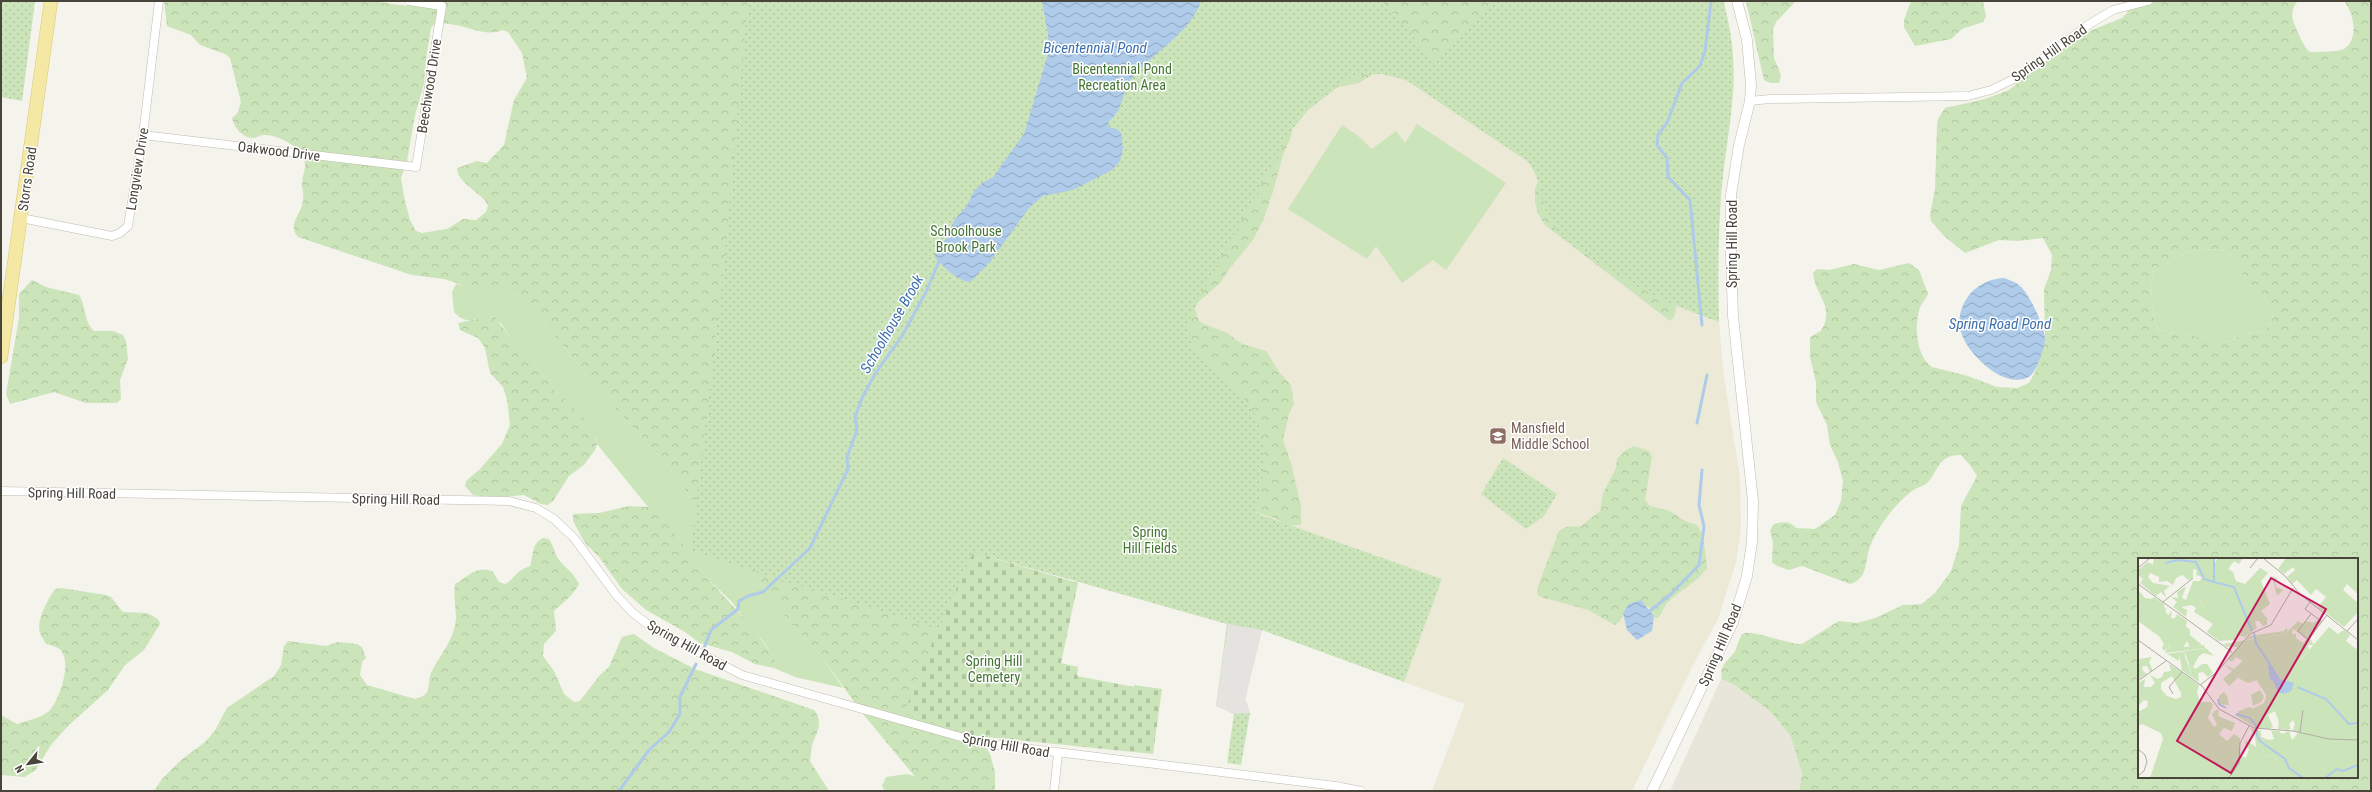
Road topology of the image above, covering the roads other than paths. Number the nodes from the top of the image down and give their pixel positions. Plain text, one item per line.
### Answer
1 (52, 1) edge
2 (159, 1) edge
3 (409, 1) edge
4 (1737, 1) edge
5 (2148, 1) edge
6 (1750, 102) junction
7 (143, 135) junction
8 (416, 167) joint
9 (21, 218) junction
10 (1, 357) edge
11 (1, 491) edge
12 (1058, 754) junction
13 (1054, 791) edge
14 (1361, 791) edge
15 (1652, 791) edge

1 - 9 main road, Storrs Road
2 - 7 street, Longview Drive
3 - 8 street, Beechwood Drive
4 - 6 street
5 - 6 street, Spring Hill Road
6 - 15 street, Spring Hill Road
7 - 8 street, Oakwood Drive
7 - 9 street, Longview Drive
9 - 10 main road, Storrs Road
11 - 12 street, Spring Hill Road
12 - 13 street
12 - 14 street, Spring Hill Road

